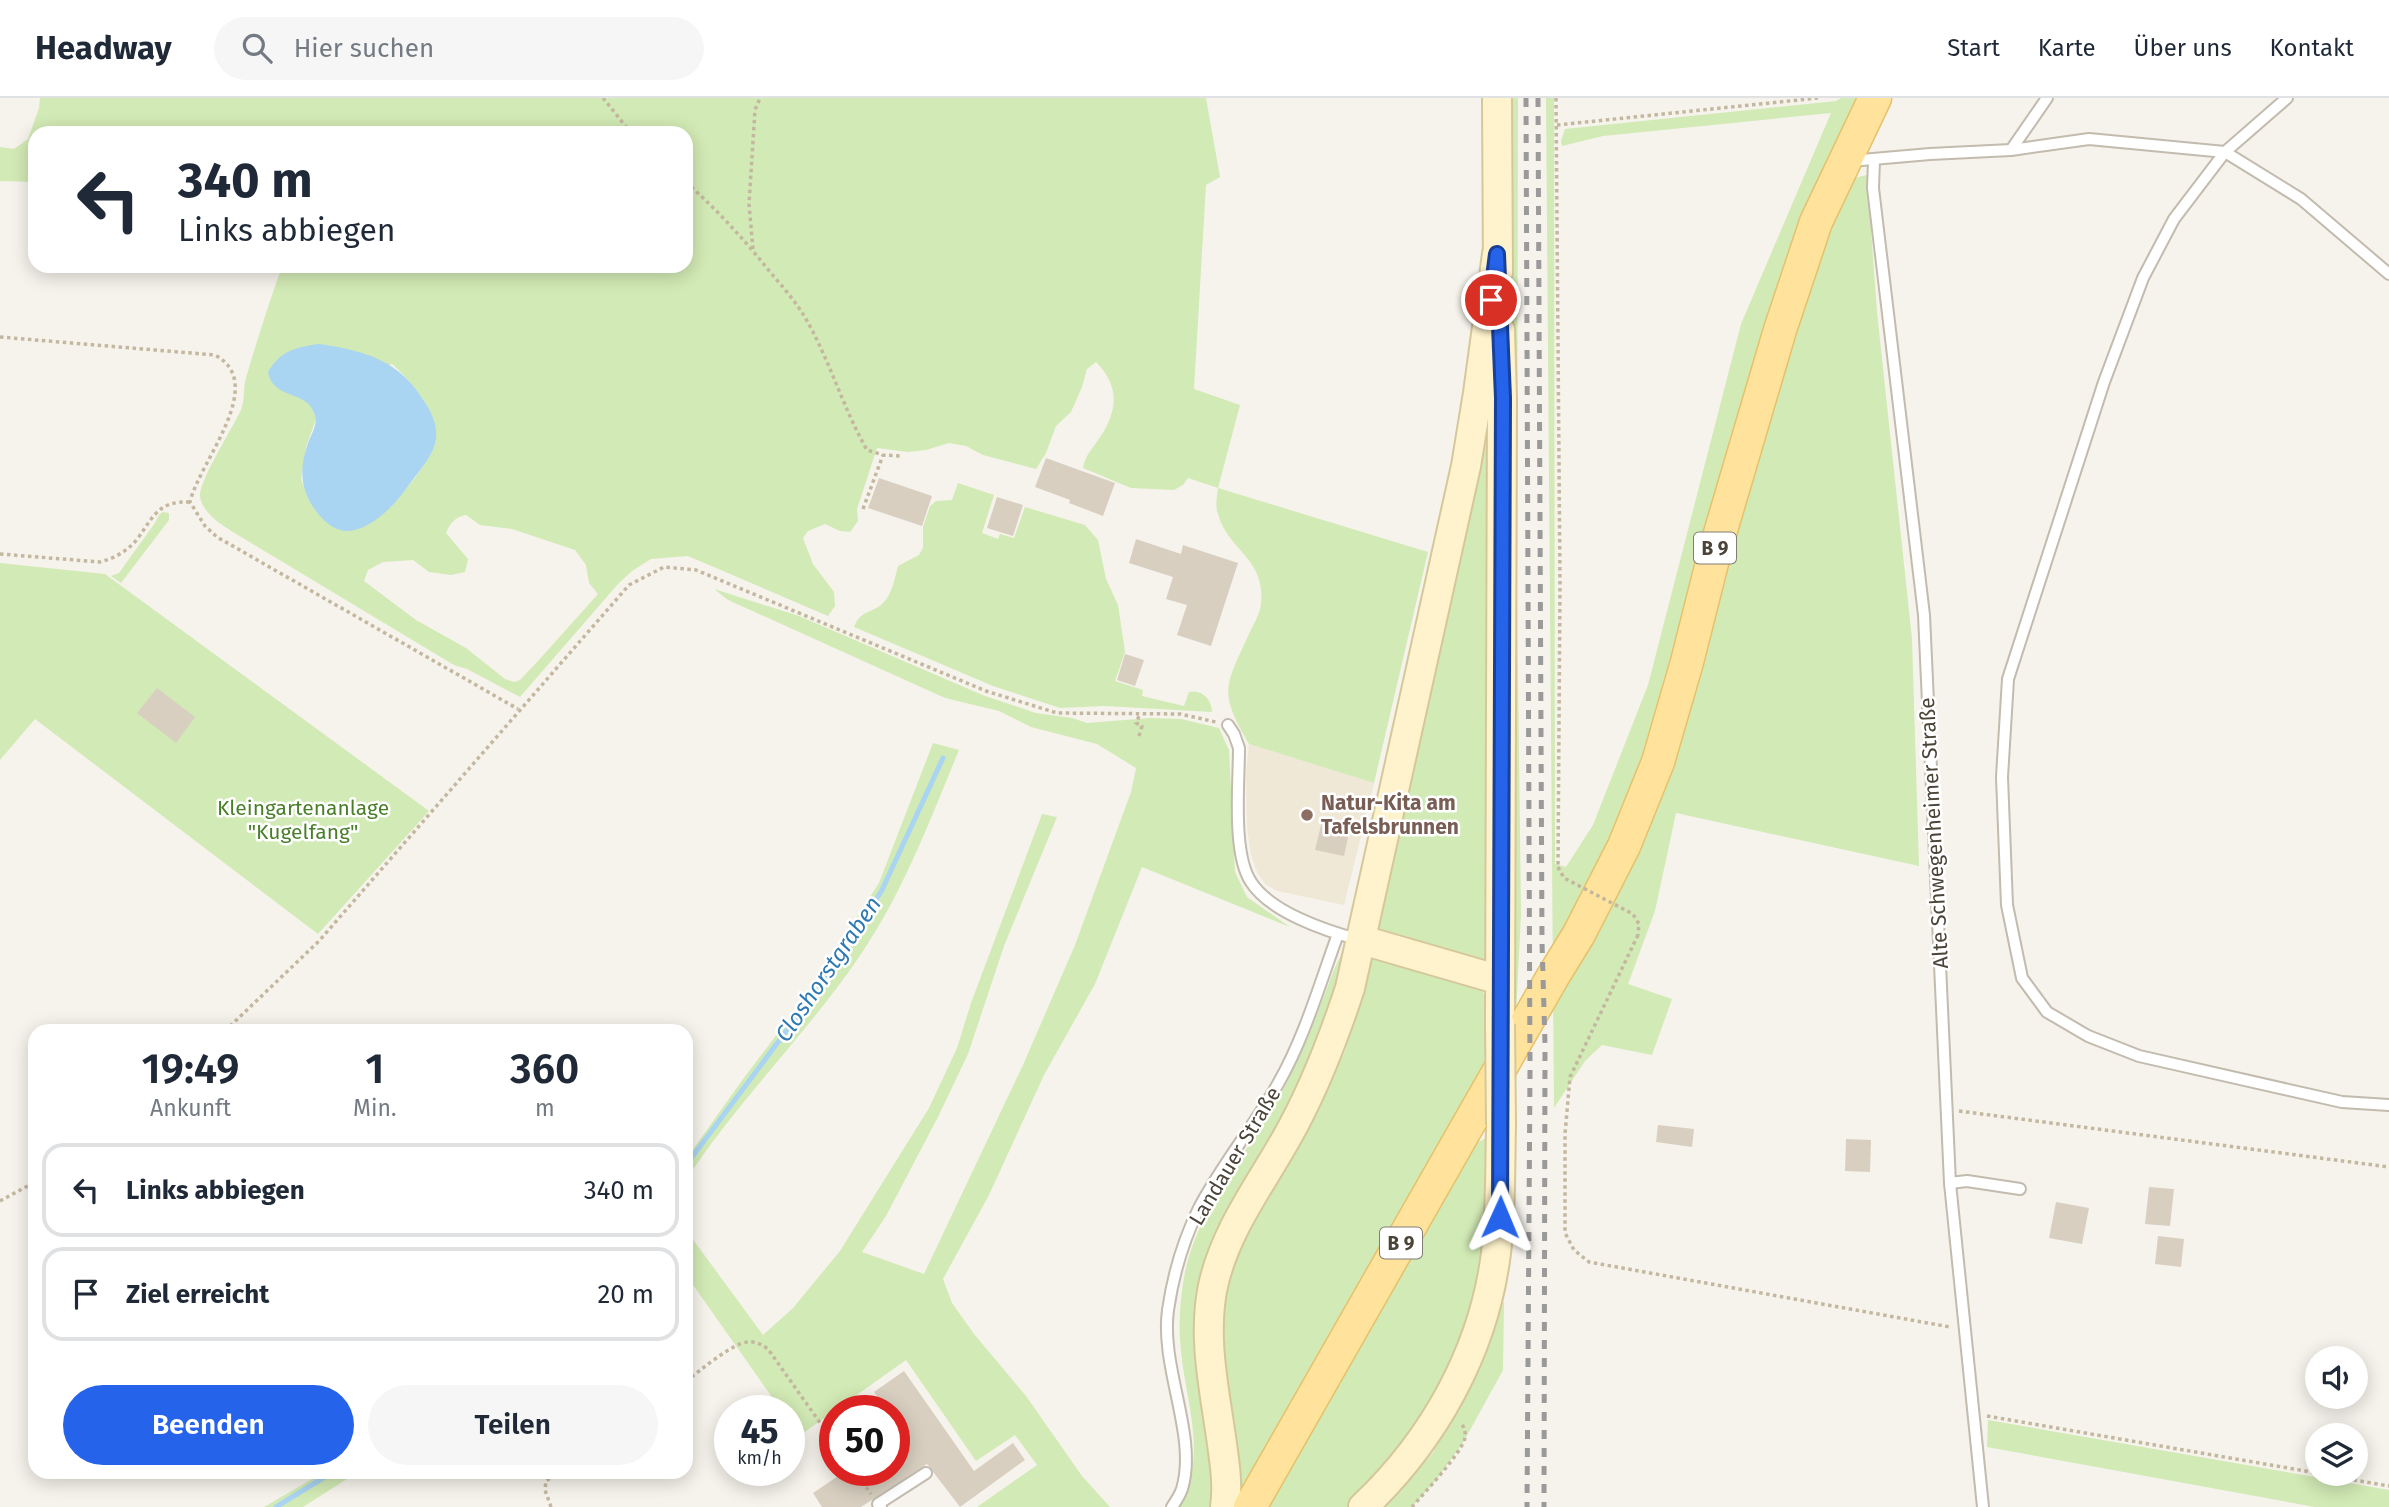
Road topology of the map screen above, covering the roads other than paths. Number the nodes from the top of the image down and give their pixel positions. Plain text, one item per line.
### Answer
1 (1497, 98) edge
2 (1875, 98) edge
3 (2047, 98) edge
4 (2287, 98) edge
5 (2011, 150) junction
6 (2225, 152) junction
7 (1859, 161) junction
8 (1497, 254) junction
9 (2389, 274) edge
10 (1228, 724) road end
11 (1350, 937) junction
12 (1500, 980) junction
13 (2389, 1105) edge
14 (1950, 1183) junction
15 (2020, 1189) dead end
16 (926, 1473) dead end
17 (878, 1506) edge
18 (1172, 1507) edge
19 (1225, 1507) edge
20 (1250, 1507) edge
21 (1363, 1507) edge
22 (1983, 1507) edge

1 - 8 main road
2 - 7 main road, B 9
3 - 5 lane
4 - 6 lane
5 - 6 lane
5 - 7 lane
6 - 9 lane
6 - 13 lane
7 - 14 lane, Alte Schwegenheimer Straße
7 - 20 main road, B 9
8 - 11 main road
8 - 12 main road
10 - 11 lane
11 - 12 main road
11 - 18 lane, Landauer Straße
11 - 19 main road
12 - 21 main road, bridge
14 - 15 lane
14 - 22 lane, Alte Schwegenheimer Straße
16 - 17 lane

